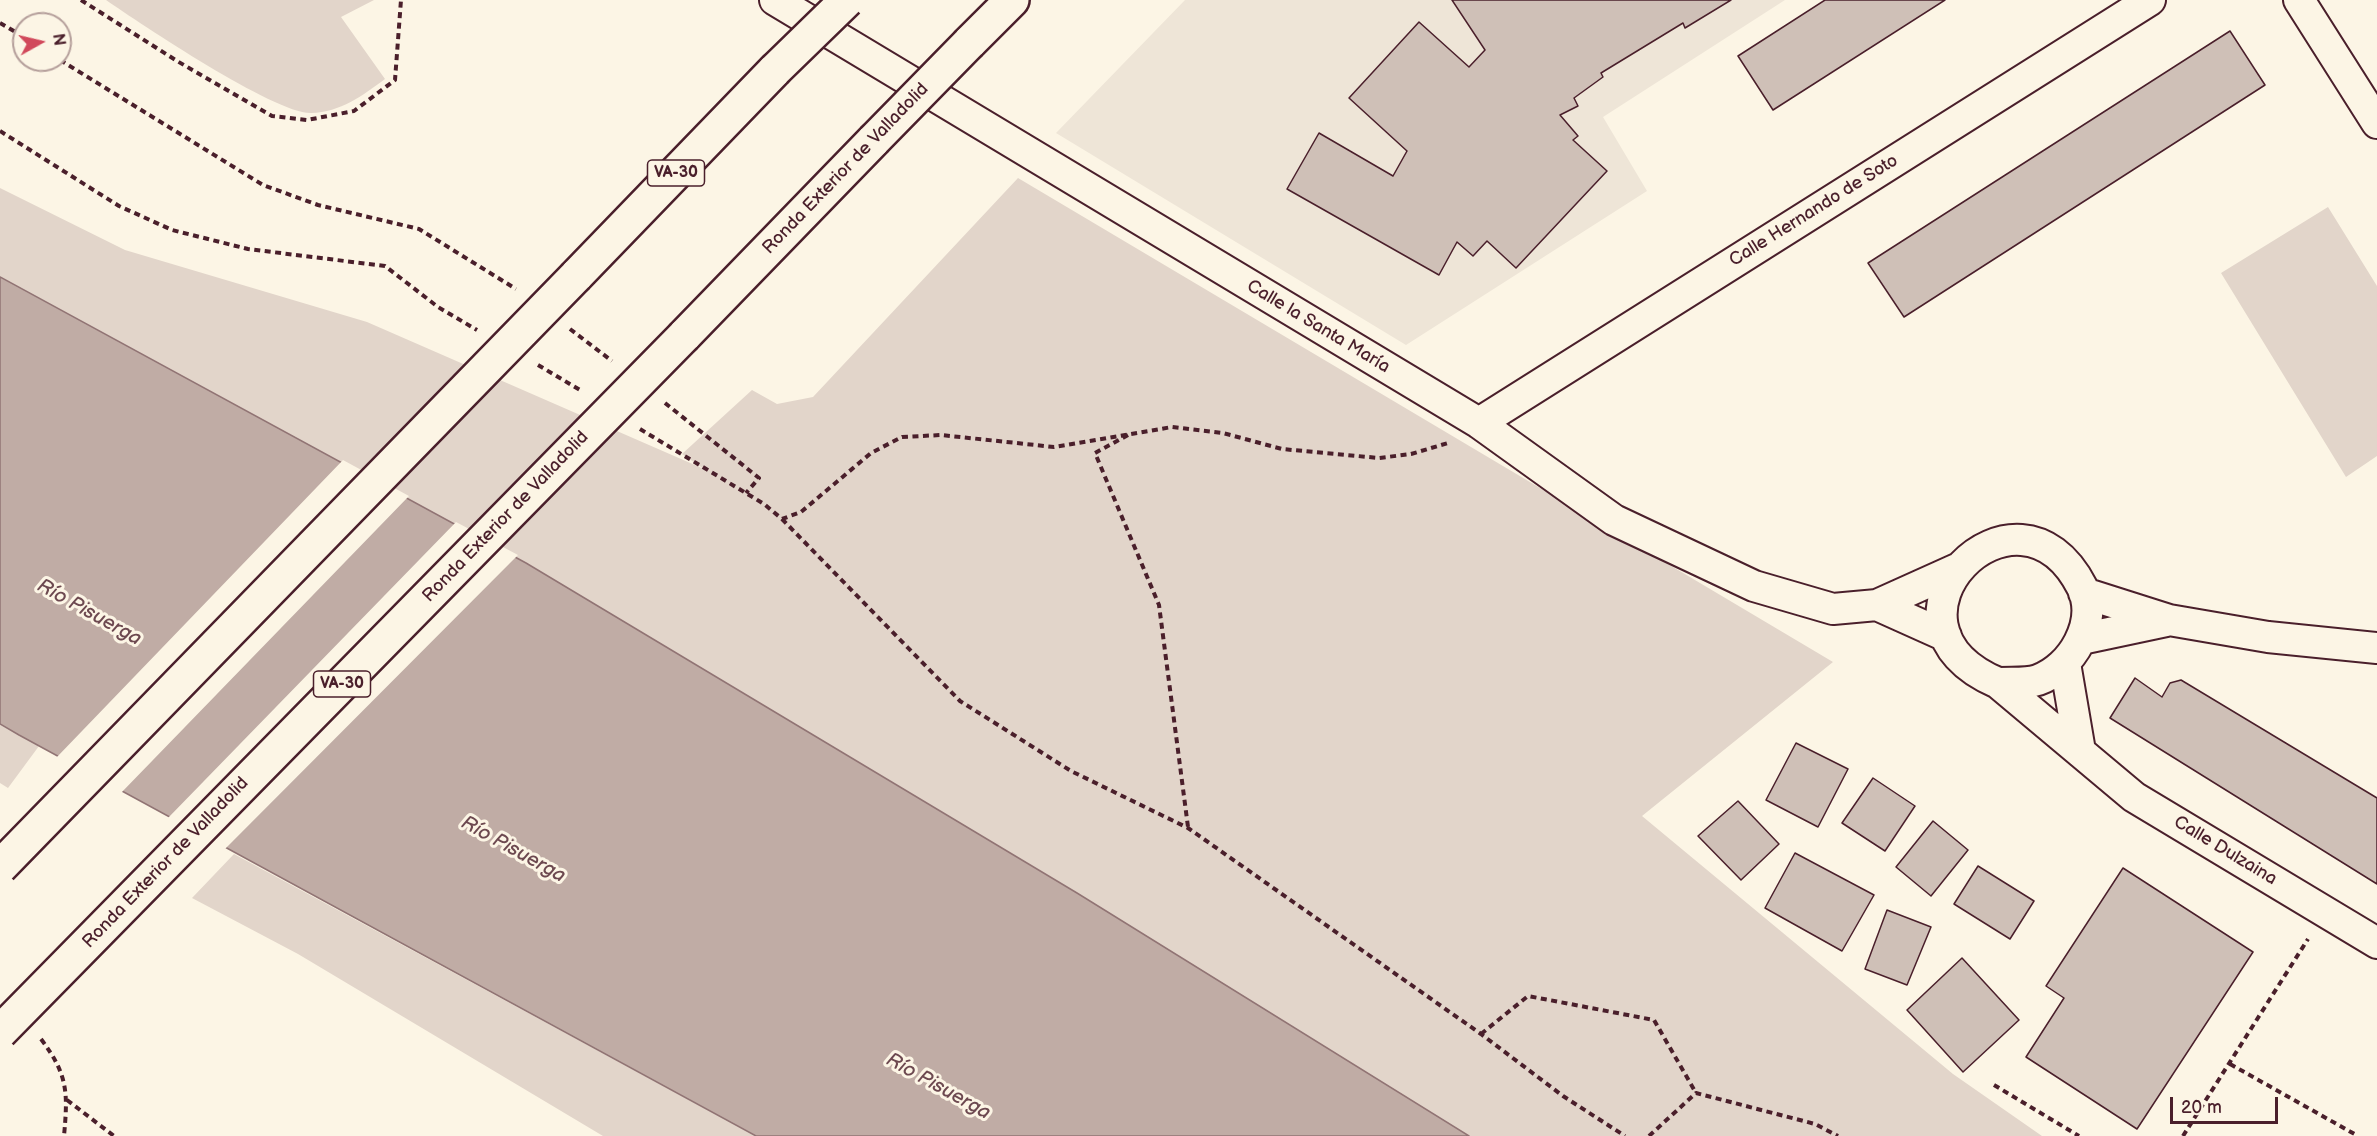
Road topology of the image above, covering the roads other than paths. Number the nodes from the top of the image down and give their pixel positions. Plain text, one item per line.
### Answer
1 (775, 0) edge
2 (847, 0) edge
3 (1012, 0) edge
4 (2150, 0) edge
5 (2300, 0) edge
6 (2377, 123) edge
7 (1479, 423) junction
8 (1957, 568) junction
9 (2084, 593) junction
10 (1877, 605) junction
11 (2169, 620) junction
12 (1946, 636) junction
13 (2377, 648) edge
14 (2073, 651) junction
15 (1998, 683) junction
16 (2080, 751) junction
17 (0, 867) edge
18 (2377, 943) edge
19 (0, 1032) edge

1 - 7 street, Calle la Santa María
2 - 17 highway, VA-30, bridge
3 - 19 highway, Ronda Exterior de Valladolid / VA-30, bridge
4 - 7 street, Calle Hernando de Soto
5 - 6 street
7 - 10 street, Calle la Santa María
8 - 9 street
8 - 10 street, Calle la Santa María
8 - 12 street
9 - 11 street
9 - 14 street
10 - 12 street, Calle la Santa María
11 - 13 street
11 - 14 street
12 - 15 street
14 - 15 street
14 - 16 street
15 - 16 street, Calle Dulzaina
16 - 18 street, Calle Dulzaina

